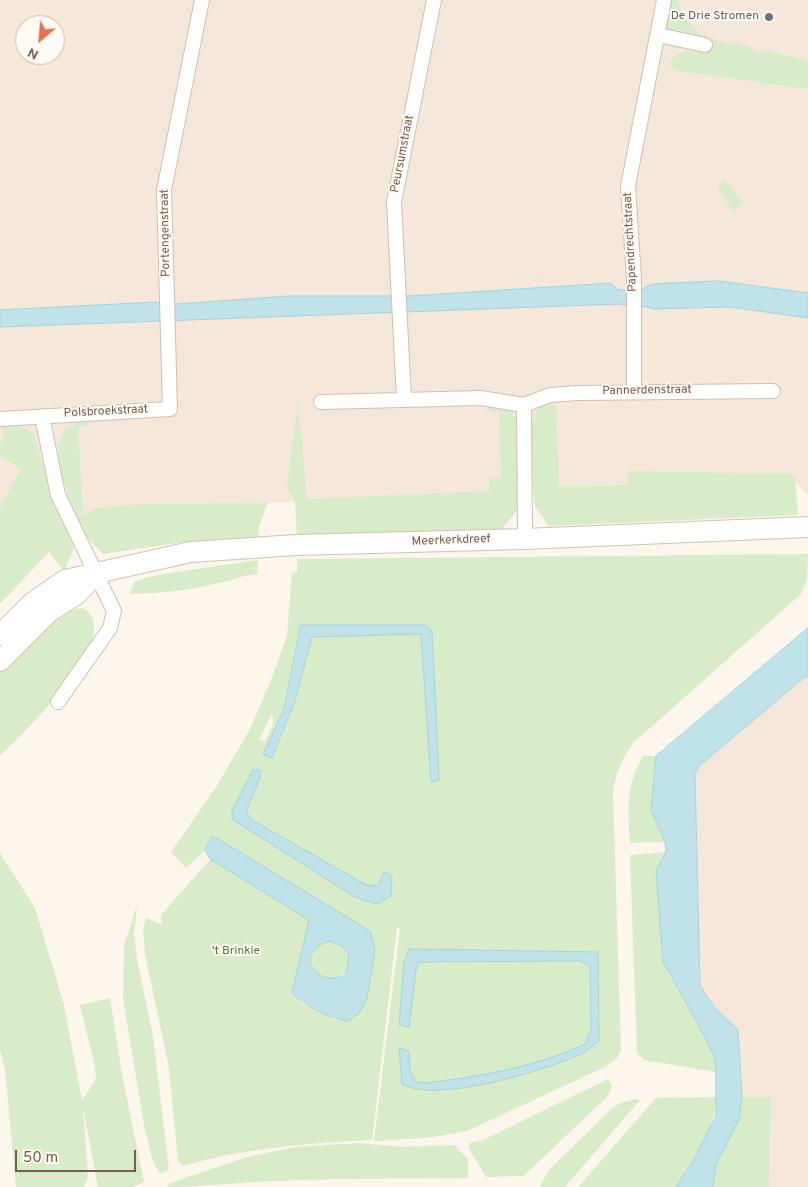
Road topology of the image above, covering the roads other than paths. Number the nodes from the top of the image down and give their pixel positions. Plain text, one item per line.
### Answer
1 (202, 0) edge
2 (434, 0) edge
3 (664, 0) edge
4 (658, 35) junction
5 (705, 45) dead end
6 (634, 391) junction
7 (773, 391) dead end
8 (404, 400) junction
9 (321, 402) dead end
10 (524, 405) junction
11 (170, 409) joint
12 (42, 416) junction
13 (0, 418) edge
14 (808, 527) edge
15 (525, 539) junction
16 (96, 573) junction
17 (0, 635) edge
18 (0, 661) edge
19 (58, 702) dead end

1 - 11 street, Portengenstraat
2 - 8 street, Peursumstraat
3 - 4 street, Papendrechtstraat
4 - 5 street
4 - 6 street, Papendrechtstraat
6 - 7 street, Pannerdenstraat
6 - 10 street, Pannerdenstraat
8 - 9 street
8 - 10 street
10 - 15 street
11 - 12 street, Polsbroekstraat
12 - 13 street, Polsbroekstraat
12 - 16 street
14 - 15 main road, Meerkerkdreef
15 - 16 main road, Meerkerkdreef
16 - 17 main road, Meerkerkdreef
16 - 18 main road
16 - 19 street

